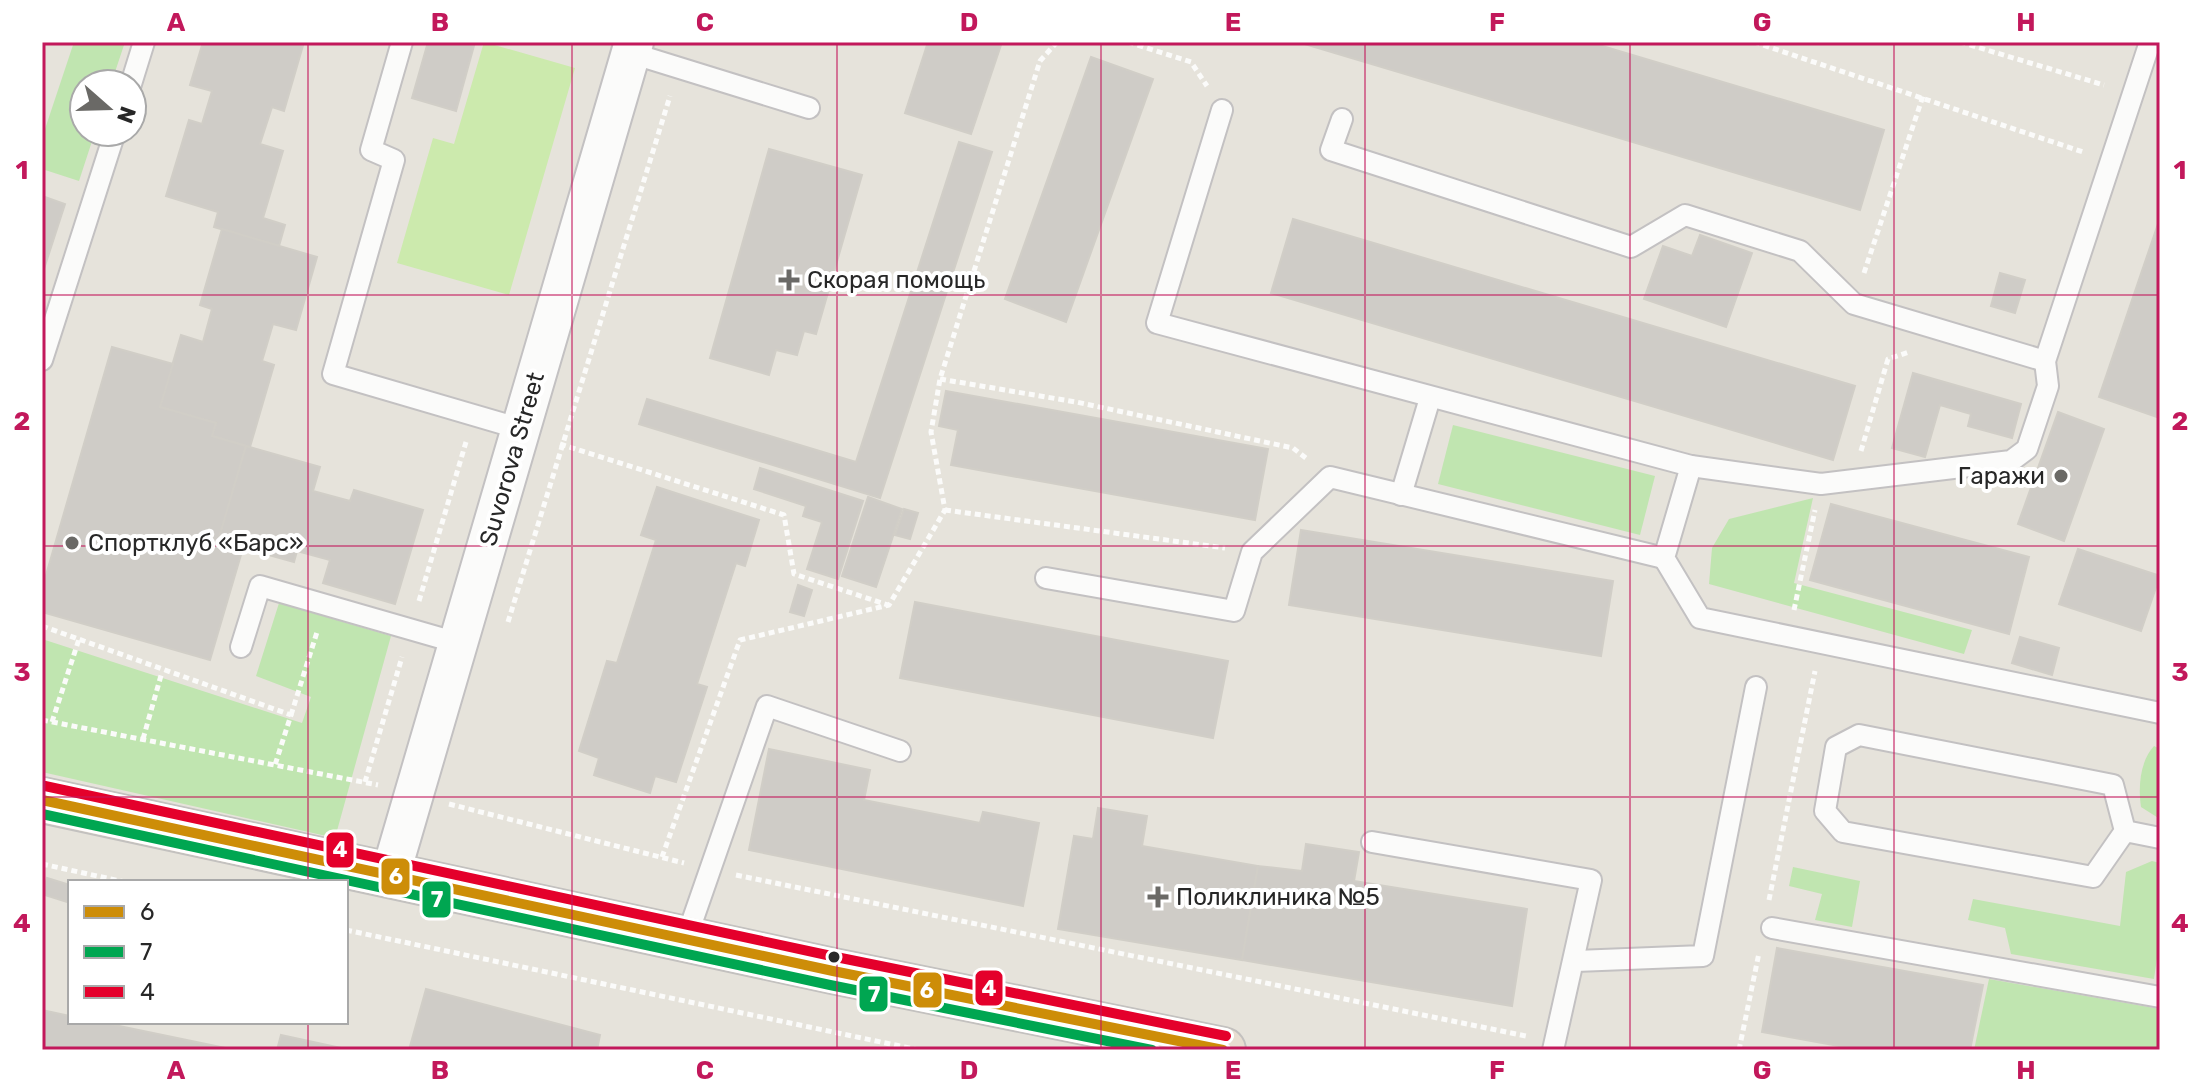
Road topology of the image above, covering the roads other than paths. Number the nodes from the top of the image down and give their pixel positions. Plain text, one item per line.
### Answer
1 (144, 42) edge
2 (402, 42) edge
3 (2150, 42) edge
4 (633, 48) edge
5 (136, 68) edge
6 (809, 108) dead end
7 (1222, 110) road end
8 (1342, 119) dead end
9 (110, 148) edge
10 (42, 360) edge
11 (2045, 361) junction
12 (1430, 398) junction
13 (521, 429) junction
14 (1691, 466) junction
15 (1401, 495) junction
16 (1664, 558) junction
17 (1046, 578) dead end
18 (458, 643) junction
19 (241, 647) dead end
20 (1756, 687) dead end
21 (2160, 713) edge
22 (900, 751) dead end
23 (42, 800) edge
24 (2125, 831) junction
25 (2160, 838) edge
26 (1372, 842) dead end
27 (390, 876) junction
28 (1767, 927) road end
29 (686, 939) junction
30 (1576, 961) junction
31 (2160, 997) edge
32 (1554, 1046) edge
33 (1223, 1050) edge

1 - 5 lane
2 - 13 lane
3 - 11 lane
4 - 6 lane
4 - 13 street, Suvorova Street
7 - 12 lane
8 - 11 lane
9 - 10 lane
11 - 14 lane
12 - 14 lane
12 - 15 lane
13 - 18 street, Suvorova Street
14 - 16 lane
15 - 16 lane
15 - 17 lane
16 - 21 lane
18 - 19 lane
18 - 27 street, Suvorova Street
20 - 30 lane
22 - 29 lane
23 - 27 highway
24 - 24 lane
24 - 25 lane
26 - 30 lane
27 - 29 highway
28 - 31 lane
29 - 33 highway
30 - 32 lane

